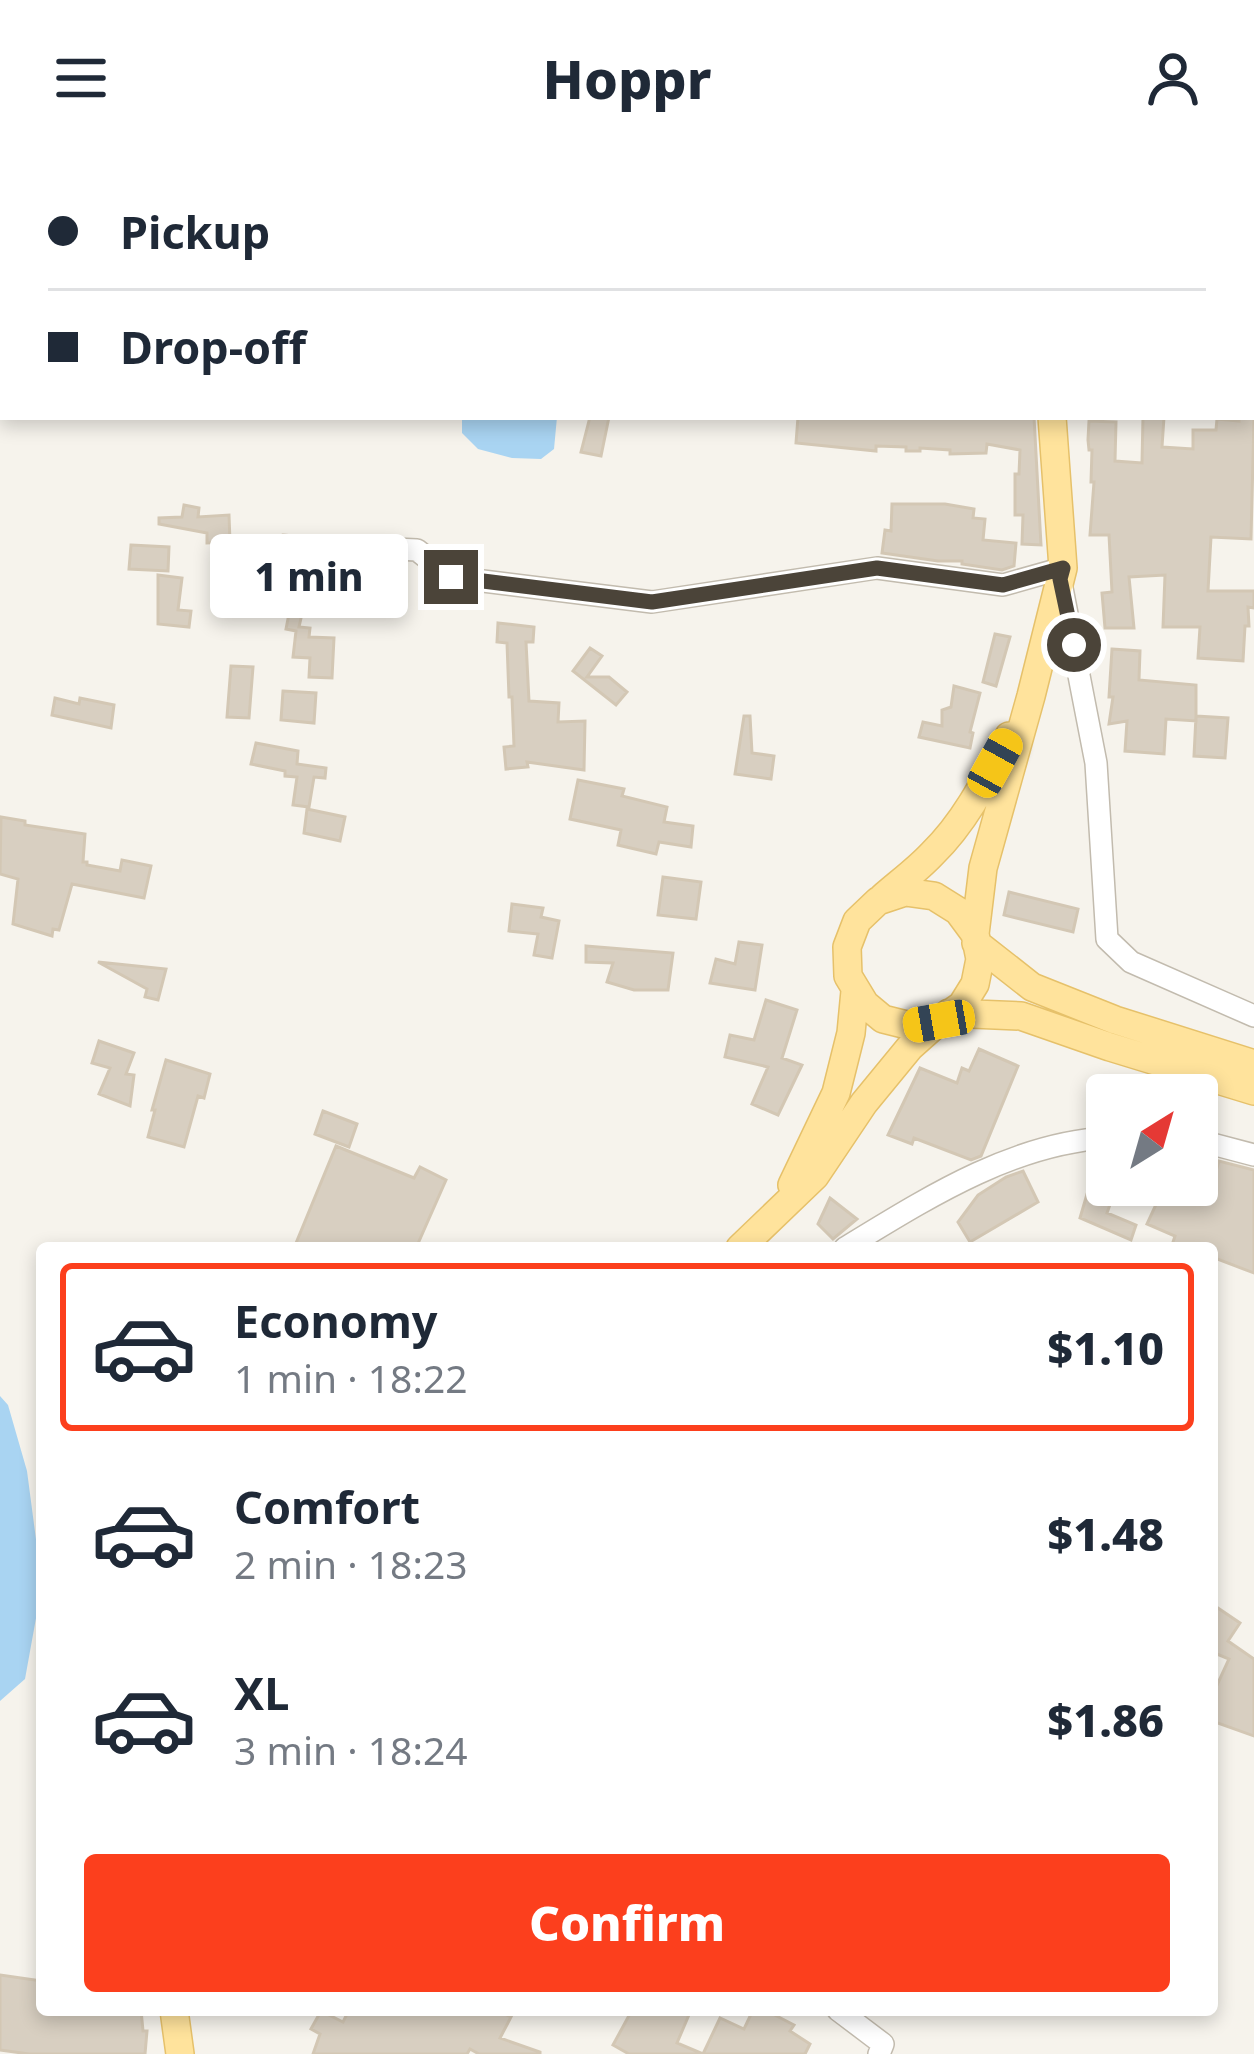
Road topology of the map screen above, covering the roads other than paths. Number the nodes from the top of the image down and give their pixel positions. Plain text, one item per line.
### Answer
1 (1052, 420) edge
2 (351, 547) dead end
3 (1061, 574) junction
4 (1031, 696) junction
5 (878, 901) junction
6 (976, 939) junction
7 (855, 991) junction
8 (1254, 1016) edge
9 (944, 1017) junction
10 (1254, 1064) edge
11 (1254, 1091) edge
12 (1086, 1140) edge
13 (1218, 1146) edge
14 (1254, 1155) edge
15 (783, 1205) junction
16 (746, 1242) edge
17 (855, 1242) edge
18 (175, 2016) edge
19 (846, 2016) edge
20 (180, 2054) edge
21 (879, 2054) edge

1 - 3 main road
2 - 3 street
3 - 4 main road
3 - 8 street
4 - 5 main road
4 - 6 main road
5 - 6 main road
5 - 7 main road
6 - 9 main road
6 - 10 main road
7 - 9 main road
7 - 15 main road
9 - 11 main road
9 - 15 main road
12 - 17 street
13 - 14 street
15 - 16 main road
18 - 20 main road
19 - 21 street

